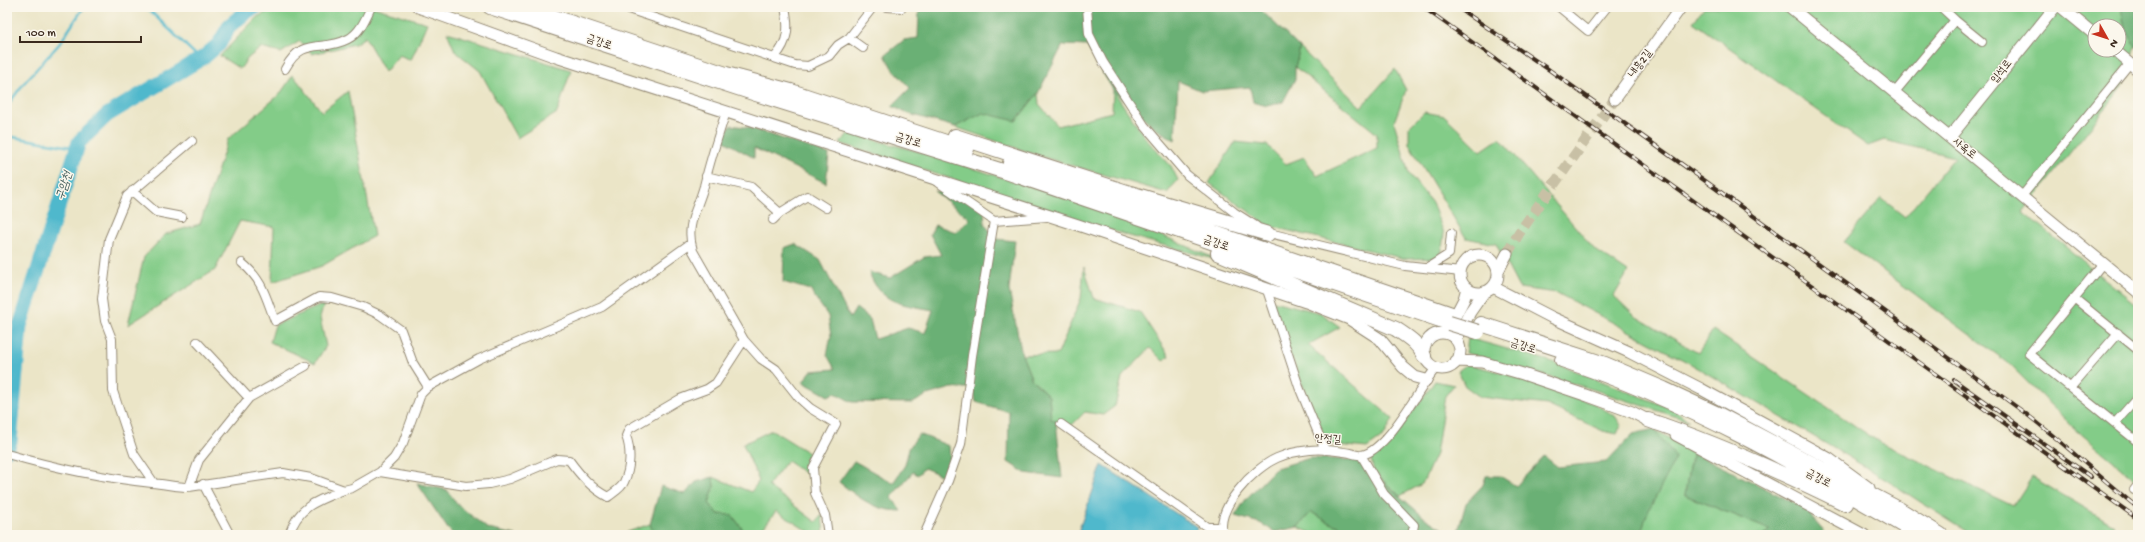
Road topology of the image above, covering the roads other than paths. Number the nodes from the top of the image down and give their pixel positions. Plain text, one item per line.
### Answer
1 (371, 7) edge
2 (418, 7) edge
3 (490, 7) edge
4 (524, 7) edge
5 (622, 7) edge
6 (786, 7) edge
7 (873, 7) edge
8 (887, 7) edge
9 (1087, 7) edge
10 (1559, 7) edge
11 (1608, 7) edge
12 (1682, 7) edge
13 (1790, 7) edge
14 (1941, 7) edge
15 (2055, 7) edge
16 (2061, 7) edge
17 (902, 8) dead end
18 (1955, 20) junction
19 (2087, 28) edge
20 (849, 38) junction
21 (1982, 42) dead end
22 (863, 48) dead end
23 (775, 57) junction
24 (2123, 58) edge
25 (2134, 67) edge
26 (285, 69) dead end
27 (790, 91) junction
28 (1895, 92) junction
29 (1615, 99) tunnel mouth
30 (726, 112) junction
31 (1950, 137) junction
32 (192, 141) dead end
33 (706, 176) junction
34 (930, 177) junction
35 (132, 191) junction
36 (2022, 196) junction
37 (826, 208) dead end
38 (1120, 211) junction
39 (780, 213) junction
40 (1052, 216) junction
41 (182, 217) dead end
42 (773, 220) dead end
43 (994, 222) junction
44 (1451, 233) dead end
45 (1268, 234) junction
46 (691, 243) junction
47 (1490, 258) junction
48 (242, 263) dead end
49 (2103, 263) junction
50 (1426, 268) junction
51 (1498, 271) junction
52 (1461, 272) junction
53 (1467, 288) junction
54 (1267, 290) junction
55 (1489, 290) junction
56 (2138, 292) edge
57 (2074, 298) junction
58 (1449, 323) junction
59 (1480, 328) junction
60 (2118, 333) junction
61 (744, 340) junction
62 (1456, 340) junction
63 (197, 342) dead end
64 (2138, 350) edge
65 (1424, 356) junction
66 (1456, 361) junction
67 (306, 366) dead end
68 (1436, 368) junction
69 (1426, 380) junction
70 (428, 387) junction
71 (2071, 387) junction
72 (2138, 397) edge
73 (248, 398) junction
74 (1648, 420) junction
75 (2115, 423) junction
76 (1061, 424) dead end
77 (2138, 442) edge
78 (1325, 450) junction
79 (7, 454) edge
80 (1362, 455) junction
81 (380, 472) junction
82 (154, 483) junction
83 (203, 484) junction
84 (189, 487) junction
85 (344, 490) junction
86 (1899, 509) junction
87 (1222, 531) edge
88 (230, 535) edge
89 (289, 535) edge
90 (828, 535) edge
91 (924, 535) edge
92 (1412, 535) edge
93 (1864, 535) edge
94 (1907, 535) edge
95 (1919, 535) edge
96 (1941, 535) edge

1 - 26 street
2 - 30 street
3 - 38 highway, 금강로
4 - 27 highway, 금강로
5 - 23 street
6 - 23 street
7 - 20 street
8 - 17 street
9 - 45 street
10 - 11 street
12 - 29 street, 내흥2길
13 - 28 street, 사옥로
14 - 18 street
15 - 31 street, 입석로
16 - 19 street
18 - 21 street
18 - 28 street
20 - 22 street
20 - 23 street
24 - 25 street
25 - 36 street
27 - 45 highway
27 - 58 highway, 금강로
28 - 31 street, 사옥로
30 - 33 street
30 - 34 street
31 - 36 street, 사옥로
32 - 35 street
33 - 39 street
33 - 46 street
34 - 40 street
34 - 43 street
35 - 41 street
35 - 82 street
36 - 49 street, 사옥로
37 - 39 street
38 - 58 highway, 금강로
38 - 65 highway
39 - 42 street
40 - 43 street
40 - 54 street
43 - 91 street
44 - 50 street
45 - 50 street
46 - 61 street
46 - 70 street
47 - 51 street
47 - 51 street
47 - 52 street
48 - 70 street
49 - 56 street, 사옥로
49 - 57 street
50 - 52 street
51 - 55 street
52 - 53 street
53 - 55 street
53 - 58 street
54 - 69 street
54 - 78 street
55 - 62 street
55 - 86 street
57 - 60 street
57 - 71 street
58 - 59 highway, 금강로, bridge
58 - 62 street
58 - 65 street
59 - 86 highway, 금강로
59 - 95 highway, 금강로
60 - 64 street
60 - 71 street
61 - 81 street
61 - 90 street
62 - 66 street
63 - 73 street
65 - 68 street
66 - 68 street
66 - 74 street
67 - 73 street
68 - 69 street
69 - 80 street
70 - 81 street
71 - 75 street
72 - 75 street
73 - 84 street
74 - 93 street
74 - 94 highway
75 - 77 street
76 - 87 street
78 - 80 street, 안정길
78 - 87 street, 안정길
79 - 82 street
80 - 92 street
81 - 85 street
82 - 84 street
83 - 84 street
83 - 85 street
83 - 88 street
85 - 89 street
86 - 96 highway, 금강로

